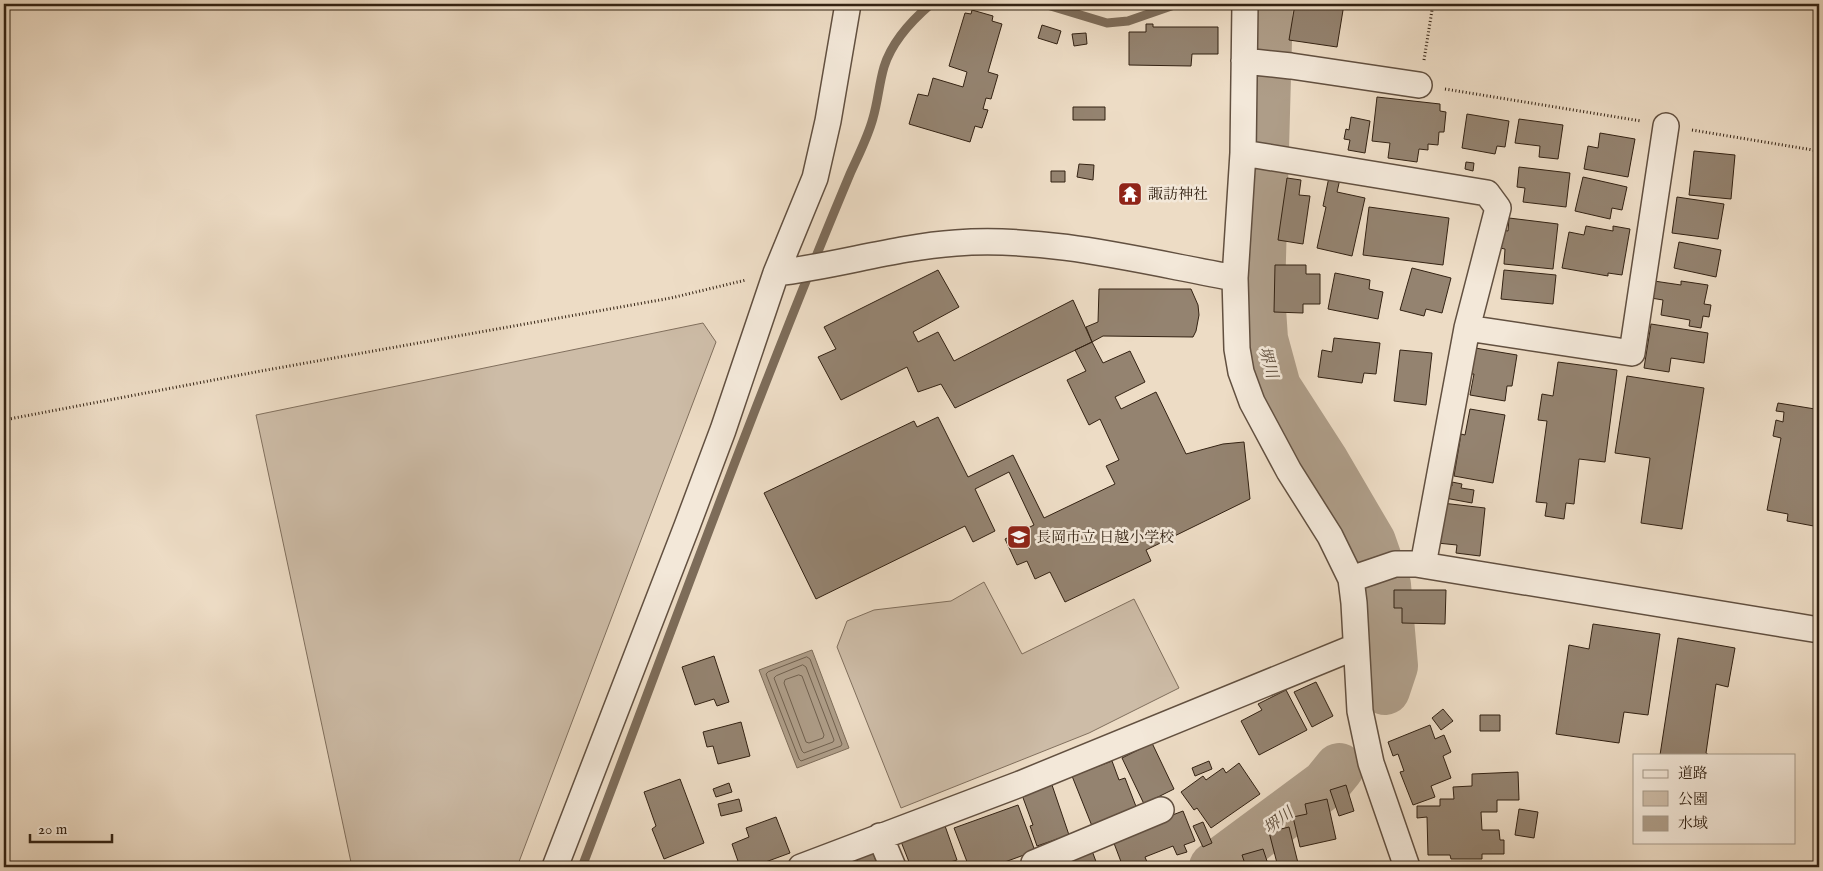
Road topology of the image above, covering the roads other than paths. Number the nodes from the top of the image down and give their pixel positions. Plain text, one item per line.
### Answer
1 (848, 4) edge
2 (1245, 4) edge
3 (1244, 62) junction
4 (1419, 85) road end
5 (1666, 126) road end
6 (1243, 154) junction
7 (776, 273) junction
8 (1235, 278) junction
9 (1468, 328) junction
10 (1423, 565) junction
11 (1351, 580) junction
12 (1819, 630) edge
13 (1356, 647) junction
14 (1161, 810) dead end
15 (880, 836) junction
16 (555, 867) edge
17 (801, 867) edge
18 (893, 867) edge
19 (1036, 867) edge
20 (1407, 867) edge

1 - 7 street
2 - 3 street
3 - 4 street
3 - 6 street
5 - 9 street
6 - 8 street
6 - 9 street
7 - 8 street
7 - 16 street
8 - 11 street
9 - 10 street
10 - 11 street
10 - 12 street
11 - 13 street
13 - 15 street
13 - 20 street
14 - 19 street
15 - 17 street
15 - 18 street

